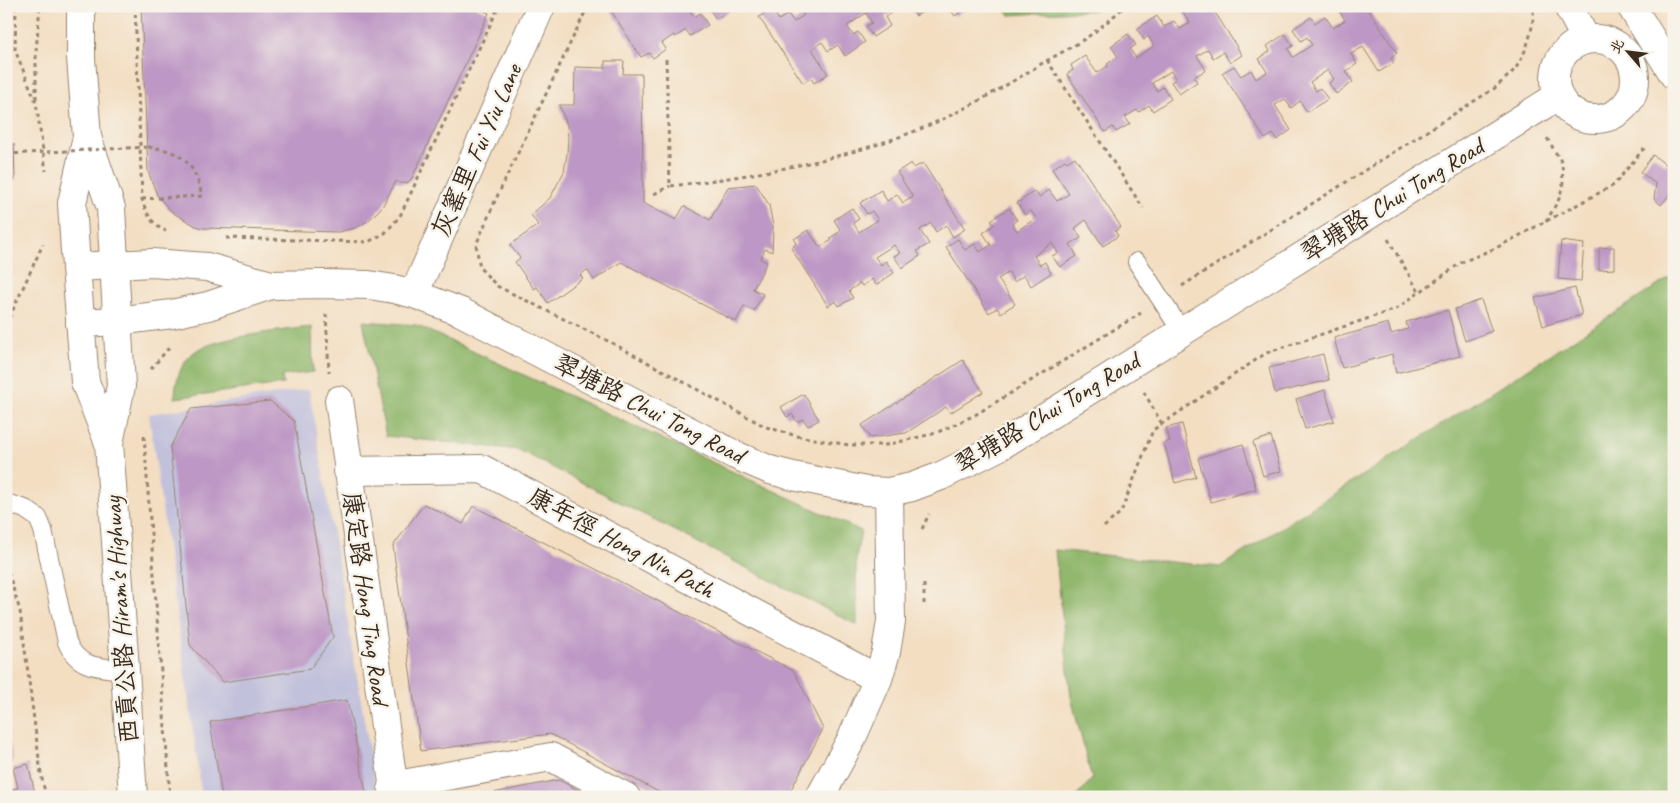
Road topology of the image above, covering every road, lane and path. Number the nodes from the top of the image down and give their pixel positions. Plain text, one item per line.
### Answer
1 (16, 6) edge
2 (40, 6) edge
3 (80, 6) edge
4 (135, 6) edge
5 (499, 6) edge
6 (541, 6) edge
7 (588, 6) edge
8 (1125, 6) edge
9 (1532, 6) edge
10 (1568, 6) edge
11 (1631, 6) edge
12 (1586, 39) junction
13 (666, 59) dead end
14 (1047, 60) junction
15 (1674, 75) edge
16 (1674, 82) edge
17 (1634, 90) junction
18 (1558, 96) junction
19 (36, 102) junction
20 (6, 132) edge
21 (87, 137) junction
22 (1546, 137) dead end
23 (6, 138) edge
24 (1645, 147) dead end
25 (7, 154) edge
26 (6, 161) edge
27 (46, 175) dead end
28 (670, 186) junction
29 (654, 194) dead end
30 (142, 198) junction
31 (1143, 208) dead end
32 (1546, 222) junction
33 (168, 232) dead end
34 (220, 238) dead end
35 (1388, 238) dead end
36 (44, 241) dead end
37 (1137, 262) dead end
38 (115, 264) junction
39 (76, 266) junction
40 (271, 285) junction
41 (1419, 292) junction
42 (414, 294) junction
43 (1161, 300) junction
44 (326, 308) dead end
45 (118, 321) junction
46 (80, 323) junction
47 (6, 325) edge
48 (1182, 332) junction
49 (175, 344) dead end
50 (149, 371) dead end
51 (334, 390) joint
52 (1143, 390) dead end
53 (1162, 424) junction
54 (143, 434) dead end
55 (109, 443) junction
56 (348, 471) junction
57 (889, 492) junction
58 (6, 503) edge
59 (1104, 527) dead end
60 (6, 565) edge
61 (125, 670) junction
62 (878, 679) junction
63 (393, 792) edge
64 (46, 797) edge
65 (132, 797) edge
66 (170, 797) edge
67 (626, 797) edge
68 (820, 797) edge

1 - 19 path
2 - 19 path
3 - 21 street, 西貢公路 Hiram's Highway
4 - 30 path
5 - 34 path
6 - 42 street, 灰窰里 Fui Yiu Lane
7 - 43 path
8 - 14 path
9 - 43 path
10 - 12 street
11 - 15 street
12 - 17 street
12 - 18 street
13 - 28 path
14 - 28 path
14 - 31 path
16 - 17 street
17 - 18 street
18 - 48 street, 翠塘路 Chui Tong Road
19 - 27 path
20 - 25 path
21 - 38 street, 西貢公路 Hiram's Highway
21 - 39 street, 西貢公路 Hiram's Highway
22 - 32 path
23 - 26 path
24 - 32 path
25 - 30 path, bridge
28 - 29 path
30 - 33 path
32 - 41 path
35 - 41 path
36 - 47 path
37 - 43 lane
38 - 39 street, 翠塘路 Chui Tong Road
38 - 40 street, 翠塘路 Chui Tong Road
38 - 45 street, 西貢公路 Hiram's Highway
39 - 46 street, 西貢公路 Hiram's Highway
40 - 42 street, 翠塘路 Chui Tong Road
40 - 45 street, 翠塘路 Chui Tong Road
41 - 53 path
42 - 57 street, 翠塘路 Chui Tong Road
43 - 48 lane
44 - 51 path
45 - 46 street, 翠塘路 Chui Tong Road
45 - 55 street, 西貢公路 Hiram's Highway
46 - 55 street, 西貢公路 Hiram's Highway
48 - 57 street, 翠塘路 Chui Tong Road
49 - 50 path
51 - 56 street, 康定路 Hong Ting Road
52 - 53 path
53 - 59 path
54 - 66 path
55 - 61 street, 西貢公路 Hiram's Highway
56 - 62 street, 康年徑 Hong Nin Path
56 - 63 street, 康定路 Hong Ting Road
57 - 62 street
58 - 61 lane
60 - 64 path
61 - 65 street, 西貢公路 Hiram's Highway
62 - 68 street
63 - 67 street

